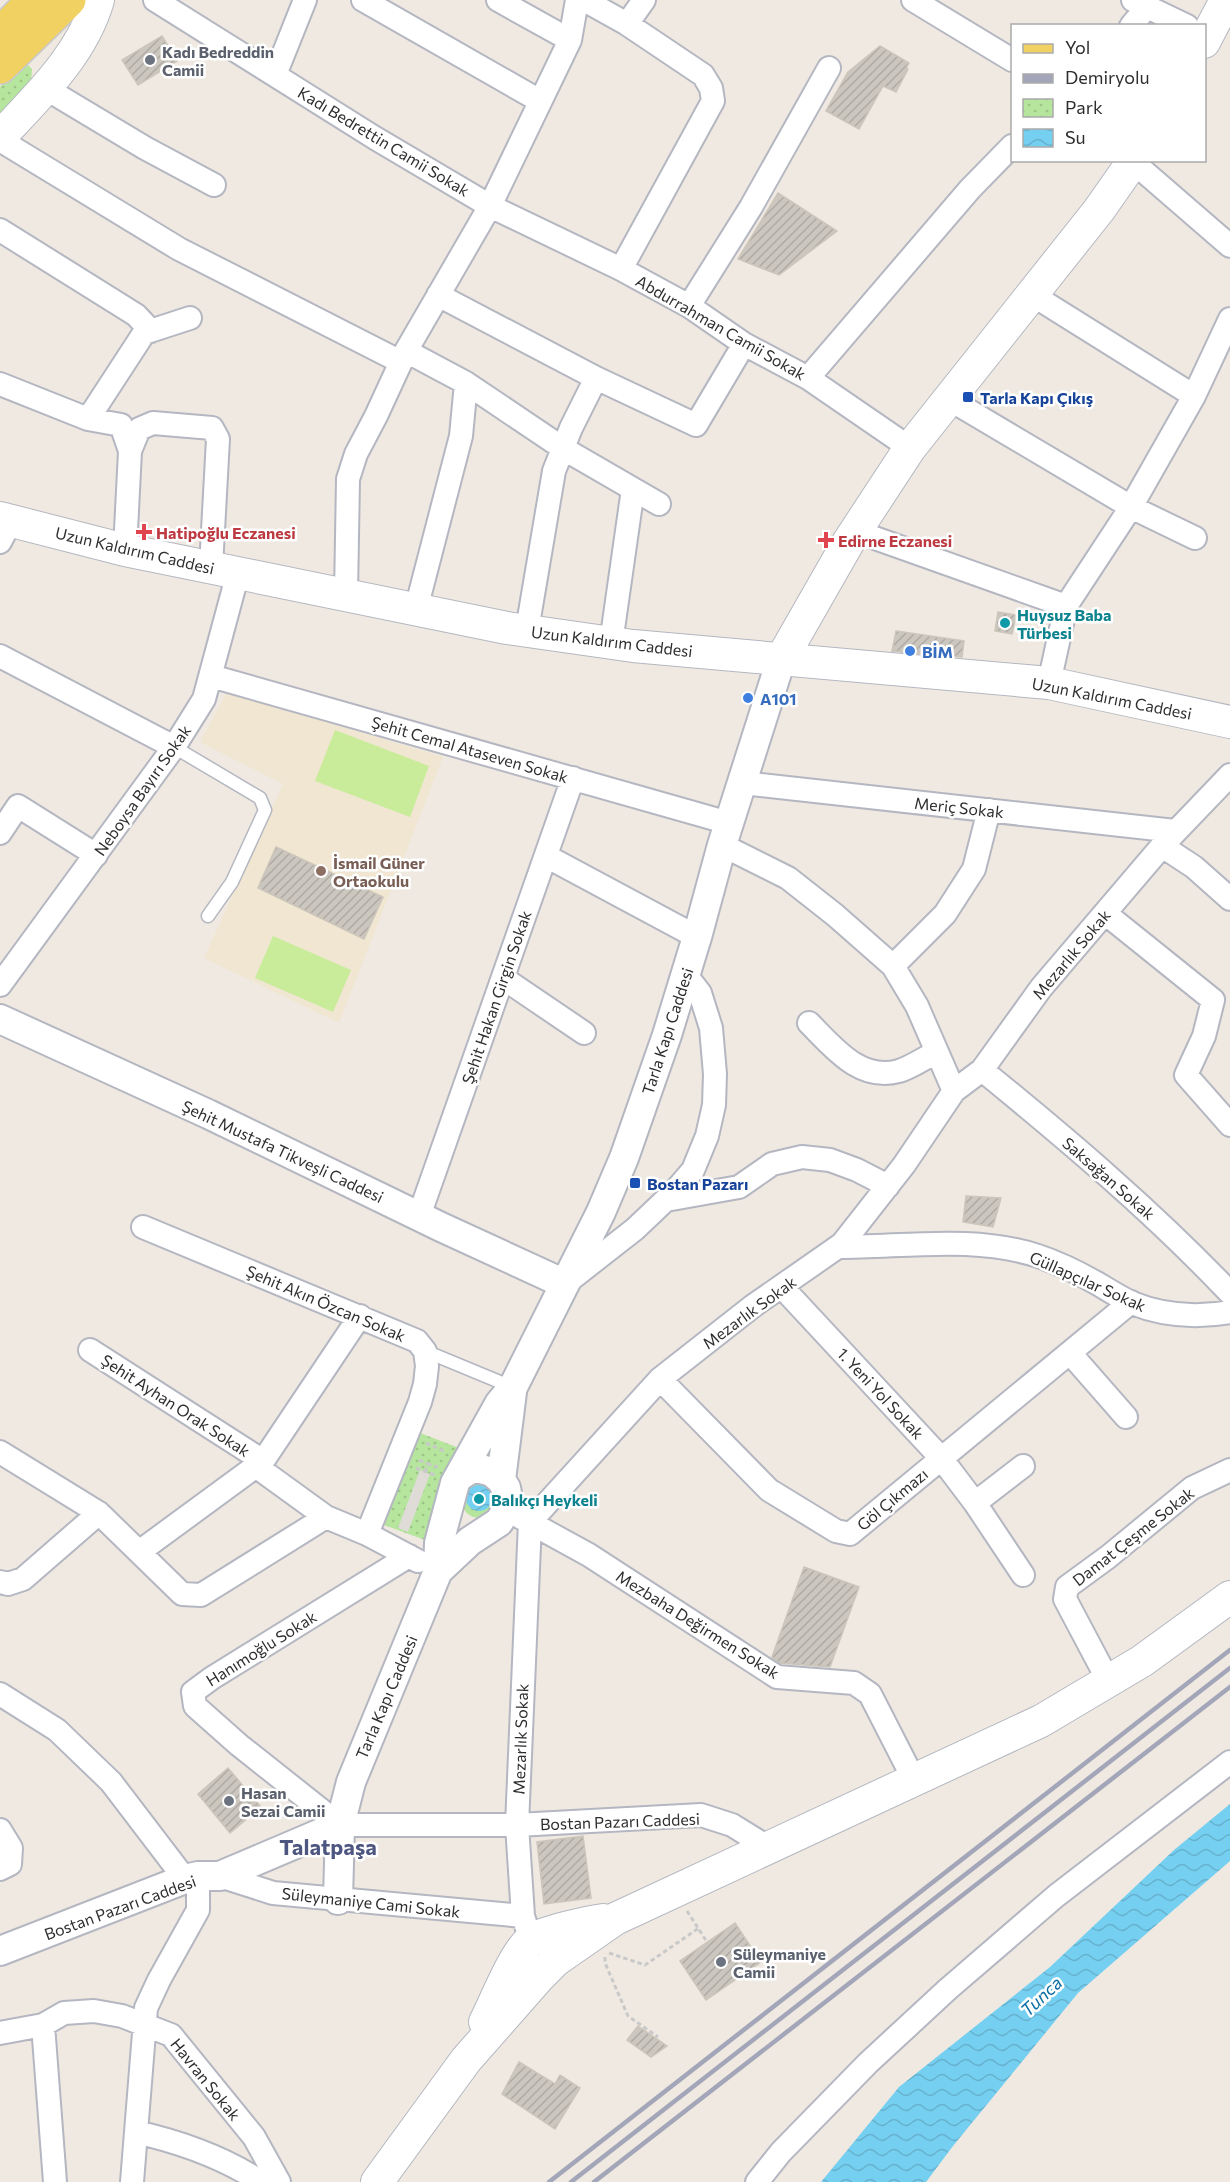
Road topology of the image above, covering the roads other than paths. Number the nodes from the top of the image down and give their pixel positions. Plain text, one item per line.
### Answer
1 (34, 0) edge
2 (69, 0) edge
3 (98, 0) edge
4 (116, 0) edge
5 (155, 0) edge
6 (305, 0) edge
7 (363, 0) edge
8 (498, 0) edge
9 (578, 0) edge
10 (584, 0) edge
11 (644, 0) edge
12 (913, 0) edge
13 (1226, 0) edge
14 (1139, 4) edge
15 (627, 24) junction
16 (1132, 24) edge
17 (1180, 24) edge
18 (1206, 27) edge
19 (0, 34) edge
20 (570, 40) junction
21 (80, 44) junction
22 (1011, 59) edge
23 (0, 67) edge
24 (829, 68) dead end
25 (275, 75) junction
26 (45, 88) junction
27 (540, 101) junction
28 (0, 138) edge
29 (1011, 147) edge
30 (1132, 162) edge
31 (1134, 162) edge
32 (214, 185) dead end
33 (490, 206) junction
34 (0, 230) edge
35 (1230, 246) edge
36 (621, 269) junction
37 (1031, 294) junction
38 (438, 295) junction
39 (689, 306) junction
40 (190, 318) dead end
41 (1230, 319) edge
42 (151, 331) junction
43 (744, 344) junction
44 (404, 356) junction
45 (596, 378) junction
46 (808, 378) junction
47 (466, 383) junction
48 (0, 384) edge
49 (1194, 396) junction
50 (949, 399) junction
51 (88, 419) junction
52 (910, 448) junction
53 (564, 449) junction
54 (130, 451) junction
55 (633, 489) junction
56 (660, 504) dead end
57 (1131, 507) junction
58 (4, 527) edge
59 (855, 531) junction
60 (1195, 537) dead end
61 (125, 550) junction
62 (225, 570) junction
63 (346, 594) junction
64 (1066, 606) junction
65 (416, 609) junction
66 (527, 630) junction
67 (611, 643) junction
68 (0, 656) edge
69 (781, 660) junction
70 (211, 676) junction
71 (1049, 682) junction
72 (1230, 722) edge
73 (174, 747) junction
74 (1230, 775) edge
75 (573, 778) junction
76 (743, 783) junction
77 (989, 810) junction
78 (0, 834) edge
79 (726, 834) junction
80 (1168, 838) junction
81 (96, 855) junction
82 (546, 856) junction
83 (1230, 899) edge
84 (1106, 914) junction
85 (208, 916) dead end
86 (697, 937) junction
87 (893, 966) junction
88 (686, 975) junction
89 (503, 978) junction
90 (0, 985) edge
91 (0, 1019) edge
92 (809, 1023) dead end
93 (584, 1033) dead end
94 (937, 1052) junction
95 (982, 1070) junction
96 (954, 1091) junction
97 (1230, 1125) edge
98 (888, 1186) junction
99 (666, 1200) junction
100 (419, 1216) junction
101 (143, 1227) dead end
102 (839, 1247) junction
103 (565, 1284) junction
104 (782, 1287) junction
105 (1230, 1293) edge
106 (1131, 1302) junction
107 (1230, 1312) edge
108 (360, 1316) junction
109 (90, 1350) dead end
110 (425, 1351) junction
111 (1070, 1353) junction
112 (660, 1379) junction
113 (513, 1387) junction
114 (1126, 1417) dead end
115 (0, 1452) edge
116 (941, 1458) junction
117 (260, 1464) junction
118 (1023, 1466) dead end
119 (1230, 1470) edge
120 (501, 1480) junction
121 (450, 1485) junction
122 (975, 1503) junction
123 (99, 1514) junction
124 (326, 1517) junction
125 (508, 1520) junction
126 (367, 1534) junction
127 (139, 1552) junction
128 (409, 1556) junction
129 (438, 1571) junction
130 (1023, 1575) dead end
131 (0, 1581) edge
132 (1230, 1597) edge
133 (1109, 1682) junction
134 (0, 1694) edge
135 (1230, 1762) edge
136 (914, 1780) junction
137 (340, 1825) junction
138 (517, 1825) junction
139 (0, 1830) edge
140 (769, 1848) junction
141 (0, 1869) edge
142 (201, 1877) junction
143 (338, 1900) junction
144 (0, 1951) edge
145 (532, 1951) junction
146 (43, 2025) junction
147 (144, 2025) junction
148 (0, 2033) edge
149 (136, 2132) junction
150 (55, 2182) edge
151 (132, 2182) edge
152 (261, 2182) edge
153 (279, 2182) edge
154 (377, 2182) edge
155 (757, 2182) edge

1 - 19 main road
2 - 23 main road
3 - 21 main road
4 - 21 street
5 - 25 street, Kadı Bedrettin Camii Sokak
6 - 25 street
7 - 27 street
8 - 20 street
9 - 20 street
10 - 15 street, Abdurrahman Camii Sokak
11 - 15 street
12 - 22 street
13 - 18 main road
14 - 16 street
14 - 17 street
15 - 36 street, Abdurrahman Camii Sokak
20 - 27 street
21 - 26 main road
24 - 39 street
25 - 33 street, Kadı Bedrettin Camii Sokak
26 - 28 main road
26 - 32 street
27 - 33 street
28 - 44 street
29 - 46 street
30 - 37 main road
31 - 35 street
33 - 36 street, Kadı Bedrettin Camii Sokak
33 - 38 street
34 - 42 street
36 - 39 street, Abdurrahman Camii Sokak
37 - 49 street
37 - 50 main road
38 - 44 street
38 - 45 street
39 - 43 street, Abdurrahman Camii Sokak
40 - 42 street
41 - 49 street
42 - 51 street
43 - 45 street
43 - 46 street, Abdurrahman Camii Sokak
44 - 47 street
44 - 63 street
45 - 53 street
46 - 52 street, Abdurrahman Camii Sokak
47 - 53 street
47 - 65 street
48 - 51 street
49 - 57 street
50 - 52 main road
50 - 57 street
51 - 54 street
52 - 59 main road
53 - 55 street
53 - 66 street
54 - 61 street
54 - 62 street, Neboysa Bayırı Sokak
55 - 56 street
55 - 67 street
57 - 60 street
57 - 64 street
58 - 61 main road, Uzun Kaldırım Caddesi
59 - 64 street
59 - 69 main road
61 - 62 main road, Uzun Kaldırım Caddesi
62 - 63 main road, Uzun Kaldırım Caddesi
62 - 70 street, Neboysa Bayırı Sokak
63 - 65 main road, Uzun Kaldırım Caddesi
64 - 71 street
65 - 66 main road, Uzun Kaldırım Caddesi
66 - 67 main road, Uzun Kaldırım Caddesi
67 - 69 main road, Uzun Kaldırım Caddesi
68 - 73 street
69 - 71 main road, Uzun Kaldırım Caddesi
69 - 76 street, Tarla Kapı Caddesi
70 - 73 street, Neboysa Bayırı Sokak
70 - 75 street, Şehit Cemal Ataseven Sokak
71 - 72 main road, Uzun Kaldırım Caddesi
73 - 81 street, Neboysa Bayırı Sokak
73 - 85 lane
74 - 80 street, Mezarlık Sokak
75 - 79 street, Şehit Cemal Ataseven Sokak
75 - 82 street, Şehit Hakan Girgin Sokak
76 - 77 street, Meriç Sokak
76 - 79 street, Tarla Kapı Caddesi
77 - 80 street, Meriç Sokak
77 - 87 street
78 - 81 street
79 - 86 street, Tarla Kapı Caddesi
79 - 87 street, Şehit Cemal Ataseven Sokak
80 - 83 street
80 - 84 street, Mezarlık Sokak
81 - 90 street, Neboysa Bayırı Sokak
82 - 86 street
82 - 89 street, Şehit Hakan Girgin Sokak
84 - 95 street, Mezarlık Sokak
84 - 97 street
86 - 88 street, Tarla Kapı Caddesi
87 - 94 street, Şehit Cemal Ataseven Sokak
88 - 99 street
88 - 103 street, Tarla Kapı Caddesi
89 - 93 street
89 - 100 street, Şehit Hakan Girgin Sokak
91 - 100 street, Şehit Mustafa Tikveşli Caddesi
92 - 94 street
94 - 96 street, Şehit Cemal Ataseven Sokak
95 - 96 street, Mezarlık Sokak
95 - 105 street, Saksağan Sokak
96 - 98 street, Mezarlık Sokak
98 - 99 street
98 - 102 street, Mezarlık Sokak
99 - 103 street
100 - 103 street, Şehit Mustafa Tikveşli Caddesi
101 - 108 street, Şehit Akın Özcan Sokak
102 - 104 street, Mezarlık Sokak
102 - 106 street, Güllapçılar Sokak
103 - 113 street, Tarla Kapı Caddesi
104 - 112 street, Mezarlık Sokak
104 - 116 street, 1. Yeni Yol Sokak
106 - 107 street, Güllapçılar Sokak
106 - 111 street, Göl Çıkmazı
108 - 110 street, Şehit Akın Özcan Sokak
108 - 117 street
109 - 117 street, Şehit Ayhan Orak Sokak
110 - 113 lane
110 - 126 street, Şehit Akın Özcan Sokak
111 - 114 street
111 - 116 street, Göl Çıkmazı
112 - 116 street, Göl Çıkmazı
112 - 125 street, Mezarlık Sokak
113 - 120 street, Tarla Kapı Caddesi
113 - 121 street, Tarla Kapı Caddesi
115 - 123 street
116 - 122 street, 1. Yeni Yol Sokak
117 - 124 street, Şehit Ayhan Orak Sokak
117 - 127 street
118 - 122 street
119 - 133 street, Damat Çeşme Sokak
120 - 121 street
120 - 125 street, Tarla Kapı Caddesi
121 - 125 street
121 - 129 street, Tarla Kapı Caddesi
122 - 130 street, 1. Yeni Yol Sokak
123 - 127 street
123 - 131 street
124 - 126 street, Şehit Ayhan Orak Sokak
124 - 127 street
125 - 129 street, Tarla Kapı Caddesi
125 - 136 street, Mezbaha Değirmen Sokak
125 - 138 street, Mezarlık Sokak
126 - 128 street, Şehit Ayhan Orak Sokak
128 - 129 street, Şehit Ayhan Orak Sokak
128 - 137 street, Hanımoğlu Sokak
129 - 137 street, Tarla Kapı Caddesi
132 - 133 main road
133 - 136 main road
134 - 142 street
135 - 155 street
136 - 140 main road
137 - 138 street, Bostan Pazarı Caddesi
137 - 142 street, Bostan Pazarı Caddesi
137 - 143 street
138 - 140 street, Bostan Pazarı Caddesi
138 - 145 street, Mezarlık Sokak
139 - 141 street
140 - 145 main road
142 - 143 street, Süleymaniye Cami Sokak
142 - 144 street, Bostan Pazarı Caddesi
142 - 147 street
143 - 145 street, Süleymaniye Cami Sokak
145 - 154 main road
146 - 147 street, Havran Sokak
146 - 148 street, Havran Sokak
146 - 150 street
147 - 149 street
147 - 153 street, Havran Sokak
149 - 151 street
149 - 152 street

